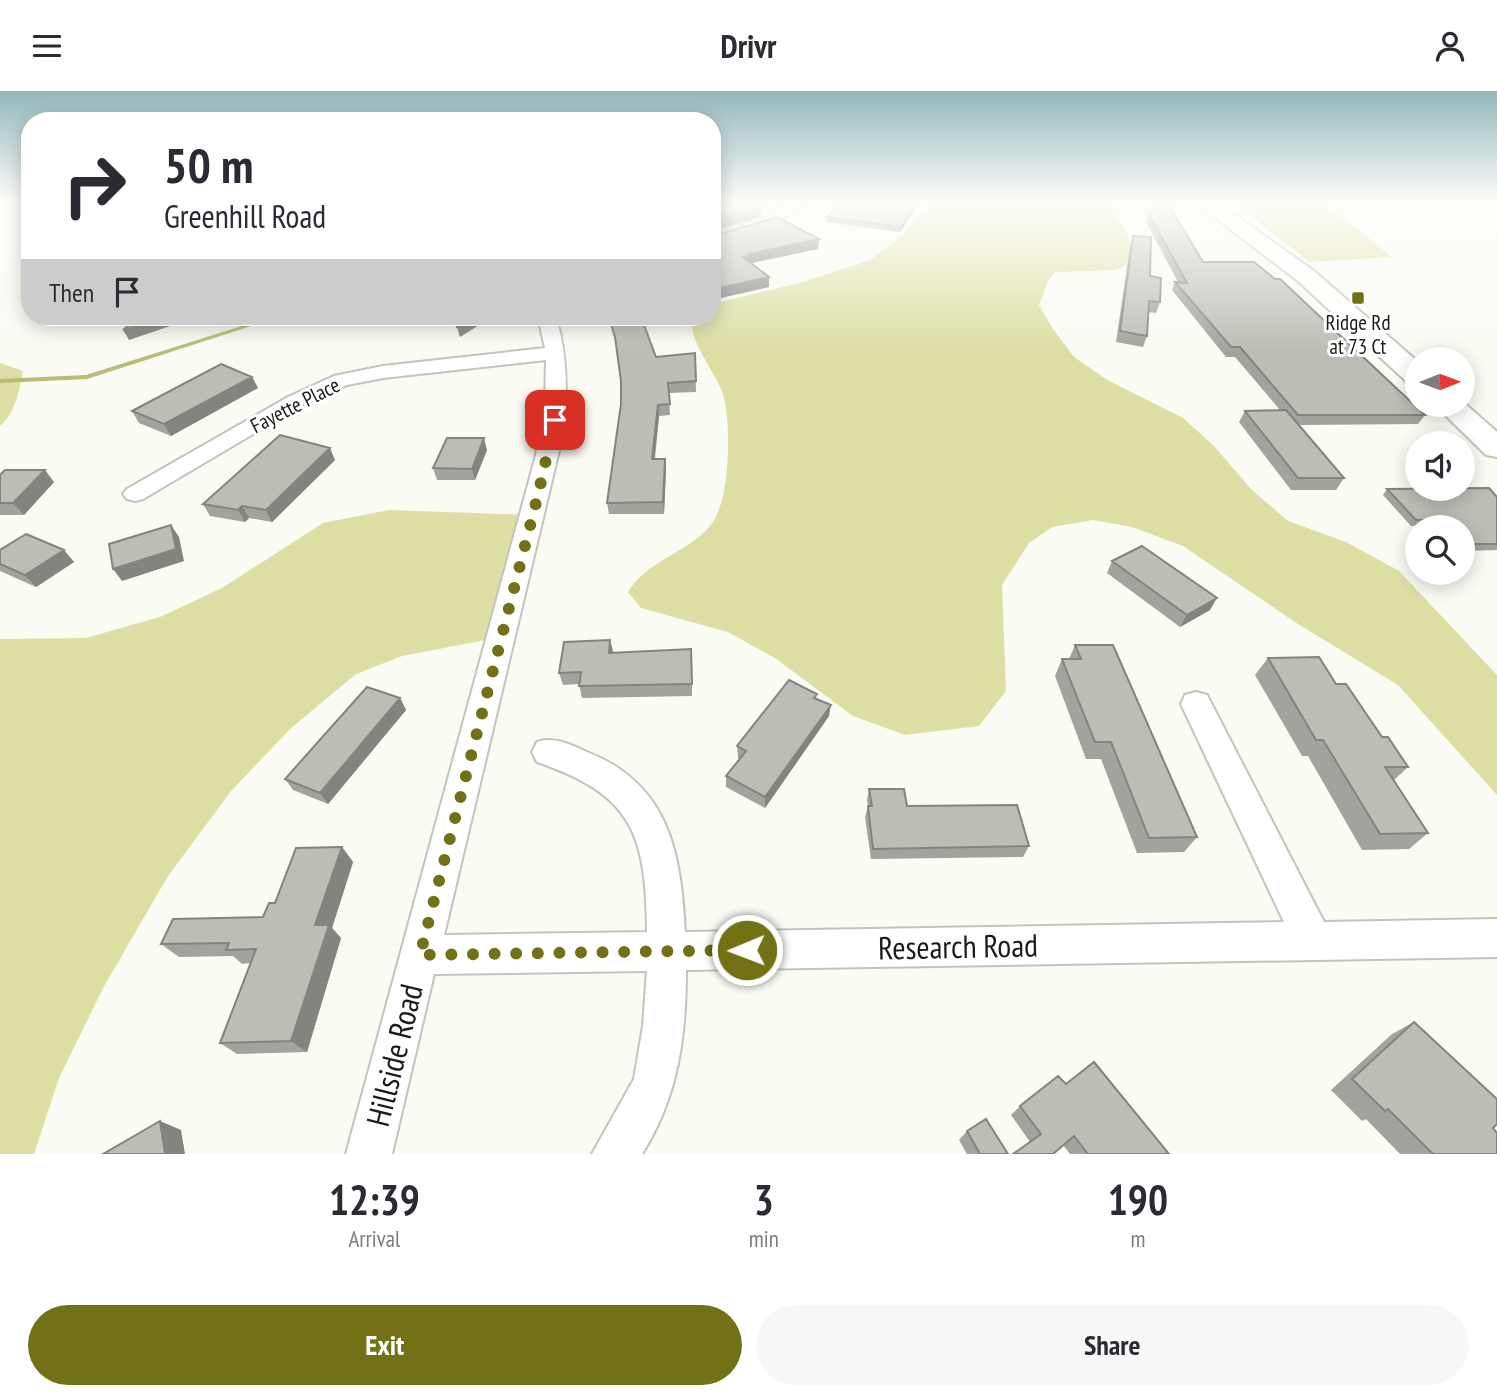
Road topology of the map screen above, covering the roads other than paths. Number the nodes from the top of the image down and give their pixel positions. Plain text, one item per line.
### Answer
1 (1274, 253) edge
2 (549, 326) edge
3 (555, 353) junction
4 (1405, 365) edge
5 (1462, 417) edge
6 (1497, 448) edge
7 (135, 494) dead end
8 (1196, 704) dead end
9 (548, 752) dead end
10 (1497, 938) edge
11 (1313, 941) junction
12 (665, 951) junction
13 (420, 955) junction
14 (369, 1154) edge
15 (615, 1154) edge

1 - 4 street
2 - 3 street, Hillside Road
3 - 7 street, Fayette Place
3 - 13 street, Hillside Road
5 - 6 street
8 - 11 street
9 - 12 street
10 - 11 street, Research Road
11 - 12 street, Research Road
12 - 13 street, Research Road
12 - 15 street
13 - 14 street, Hillside Road

